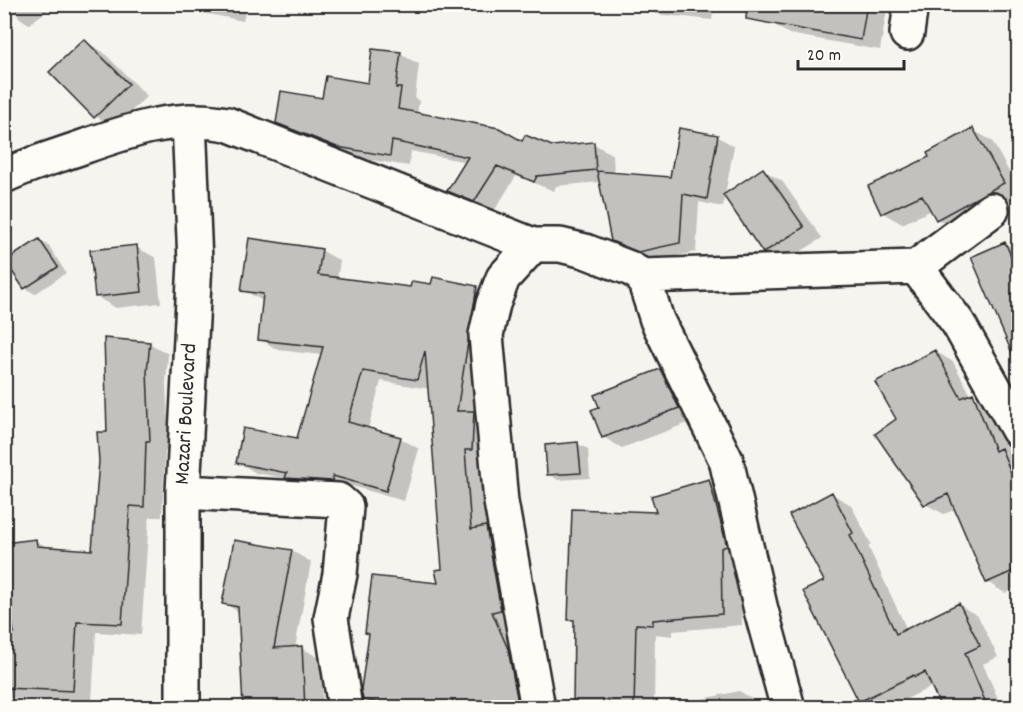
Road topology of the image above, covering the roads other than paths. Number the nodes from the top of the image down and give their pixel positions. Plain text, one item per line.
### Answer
1 (189, 121) junction
2 (4, 176) edge
3 (992, 210) dead end
4 (533, 245) junction
5 (916, 267) junction
6 (643, 276) junction
7 (1018, 430) edge
8 (183, 492) junction
9 (183, 708) edge
10 (345, 708) edge
11 (538, 708) edge
12 (788, 708) edge

1 - 2 street
1 - 4 street
1 - 8 street, Mazari Boulevard
3 - 5 street
4 - 6 street
4 - 11 street
5 - 6 street
5 - 7 street
6 - 12 street
8 - 9 street, Mazari Boulevard
8 - 10 street

